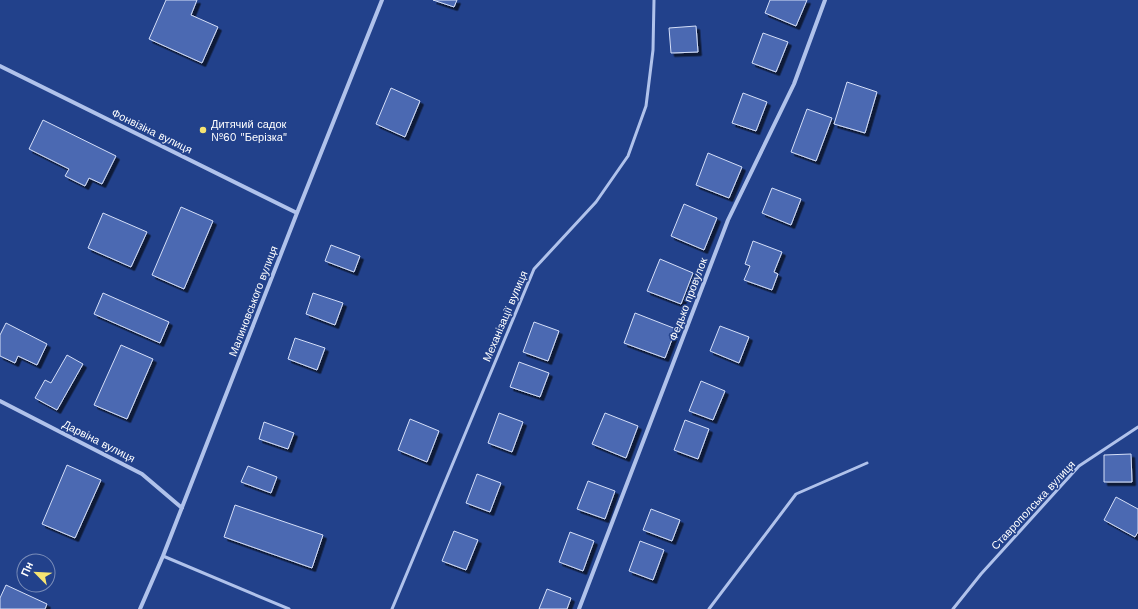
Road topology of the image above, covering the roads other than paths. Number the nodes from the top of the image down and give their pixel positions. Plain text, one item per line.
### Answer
1 (382, 0) edge
2 (654, 0) edge
3 (825, 0) edge
4 (0, 66) edge
5 (297, 213) junction
6 (0, 401) edge
7 (1138, 427) edge
8 (867, 463) dead end
9 (182, 508) junction
10 (163, 556) junction
11 (140, 609) edge
12 (289, 609) edge
13 (392, 609) edge
14 (579, 609) edge
15 (709, 609) edge
16 (953, 609) edge

1 - 5 street, Малиновського вулиця
2 - 13 lane, Механізації вулиця
3 - 14 street, Федько провулок
4 - 5 street, Фонвізіна вулиця
5 - 9 street, Малиновського вулиця
6 - 9 street, Дарвіна вулиця
7 - 16 lane, Ставрополська вулиця
8 - 15 lane
9 - 10 street, Малиновського вулиця
10 - 11 street, Малиновського вулиця
10 - 12 lane

